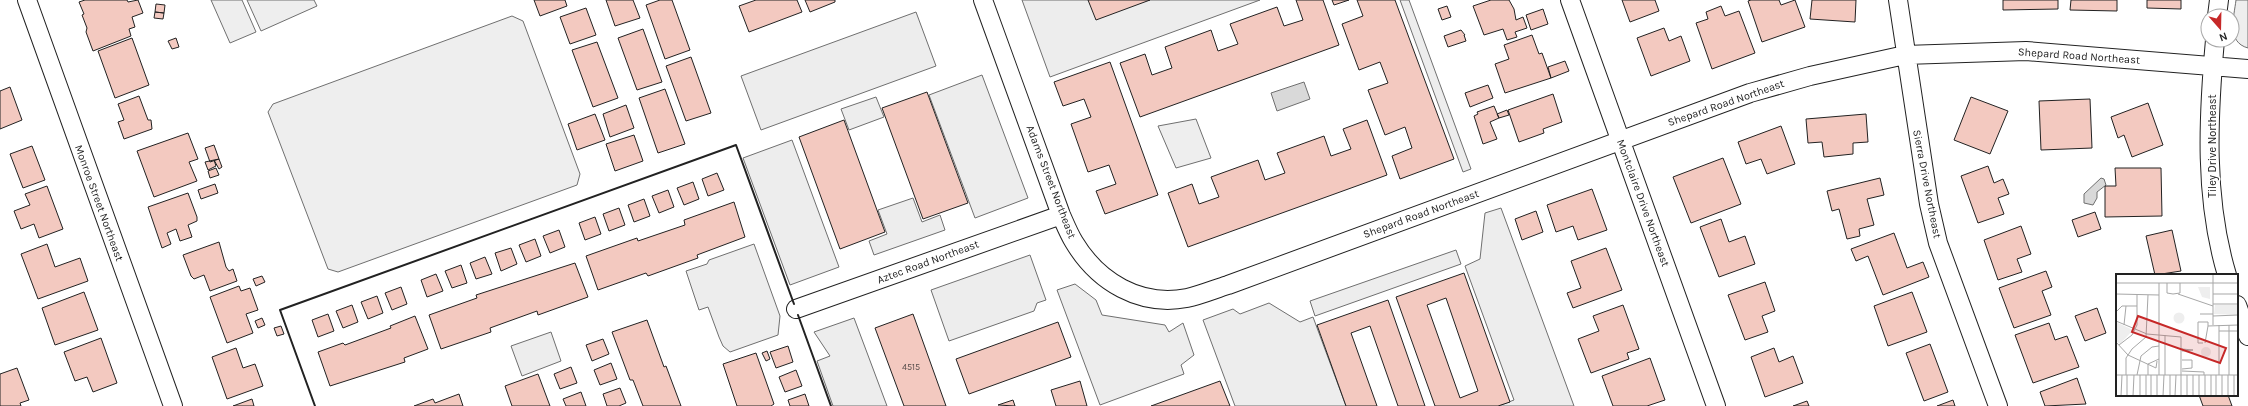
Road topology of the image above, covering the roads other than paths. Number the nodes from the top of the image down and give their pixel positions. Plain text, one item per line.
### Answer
1 (26, 0) edge
2 (983, 0) edge
3 (1570, 0) edge
4 (1898, 0) edge
5 (2214, 48) edge
6 (1905, 56) junction
7 (2212, 66) junction
8 (2248, 68) edge
9 (1621, 140) junction
10 (1061, 215) junction
11 (2227, 274) edge
12 (1228, 285) joint
13 (2238, 308) edge
14 (796, 310) dead end
15 (2248, 336) edge
16 (173, 406) edge
17 (1716, 406) edge
18 (1998, 406) edge

1 - 16 street, Monroe Street Northeast
2 - 10 street, Adams Street Northeast
3 - 9 street, Montclaire Drive Northeast
4 - 6 street, Sierra Drive Northeast
5 - 7 street, Tiley Drive Northeast
6 - 7 street, Shepard Road Northeast
6 - 9 street, Shepard Road Northeast
6 - 18 street, Sierra Drive Northeast
7 - 8 street, Shepard Road Northeast
7 - 11 street, Tiley Drive Northeast
9 - 12 street, Shepard Road Northeast
9 - 17 street, Montclaire Drive Northeast
10 - 12 street, Adams Street Northeast
10 - 14 street, Aztec Road Northeast
13 - 15 street

